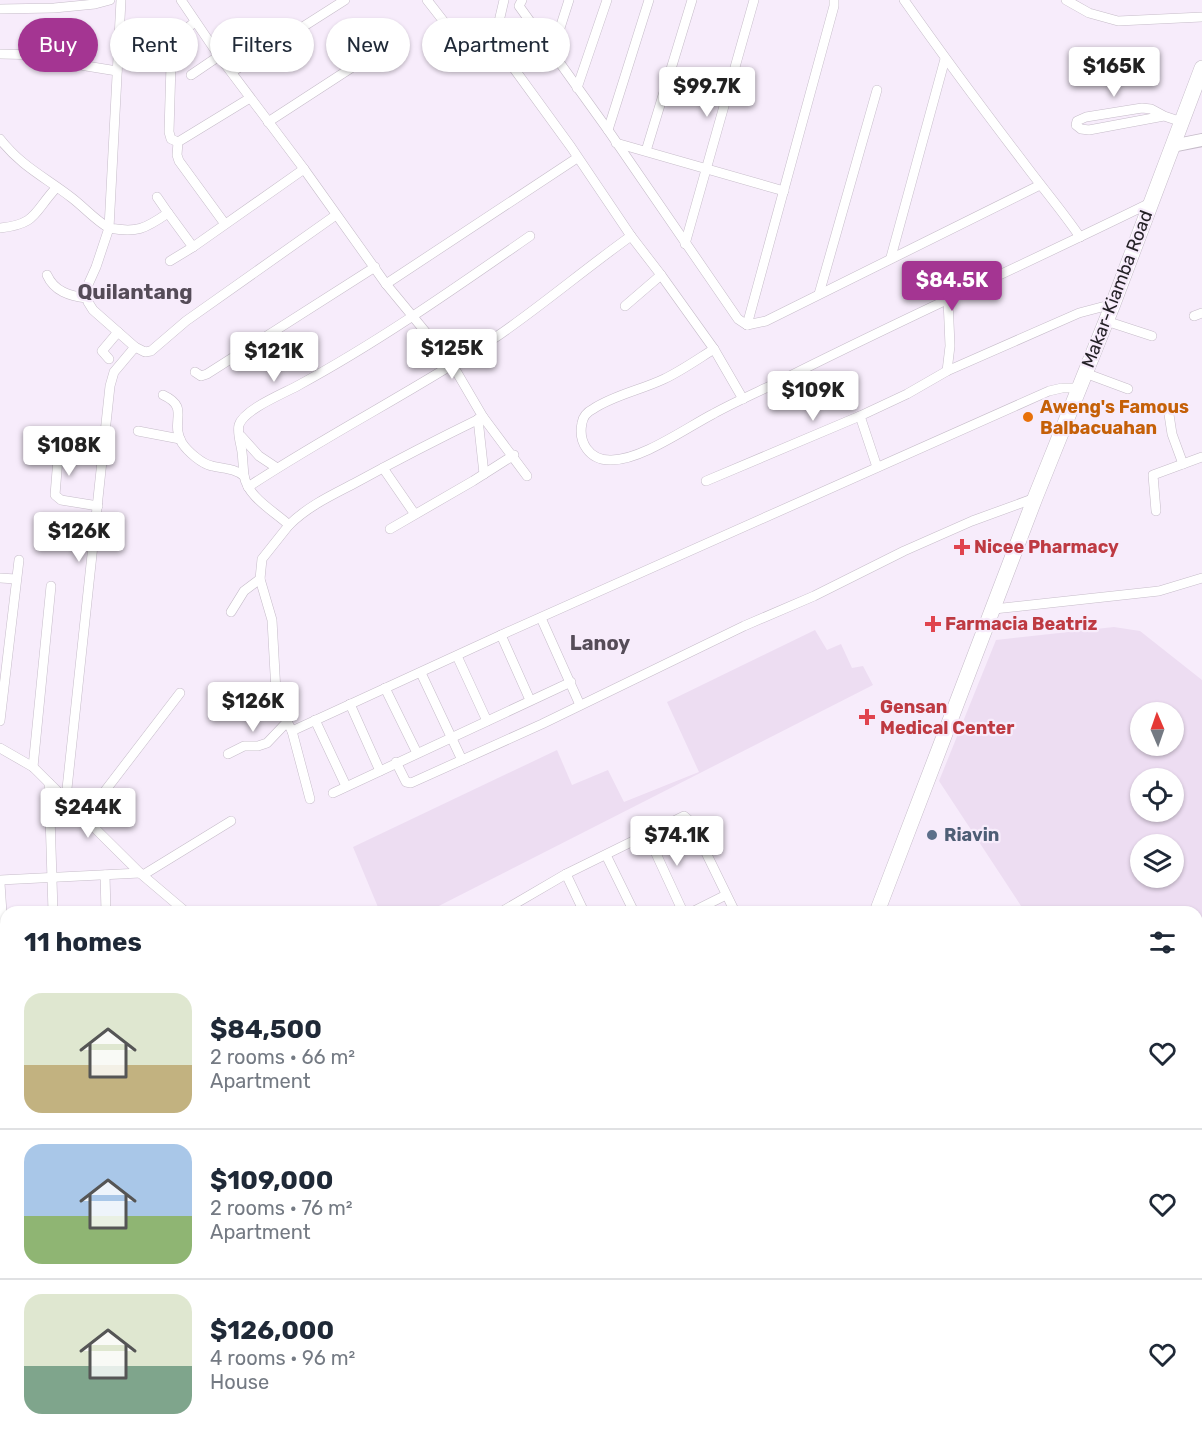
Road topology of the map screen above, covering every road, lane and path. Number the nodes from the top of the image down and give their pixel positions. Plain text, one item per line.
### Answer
1 (110, 0) edge
2 (121, 0) edge
3 (181, 0) edge
4 (345, 0) edge
5 (427, 0) edge
6 (504, 0) edge
7 (569, 0) edge
8 (607, 0) edge
9 (649, 0) edge
10 (692, 0) edge
11 (754, 0) edge
12 (834, 0) edge
13 (904, 0) edge
14 (1066, 0) edge
15 (519, 2) edge
16 (0, 9) edge
17 (1202, 16) edge
18 (120, 18) edge
19 (192, 18) edge
20 (441, 18) edge
21 (500, 18) edge
22 (529, 18) edge
23 (563, 18) edge
24 (314, 20) edge
25 (198, 26) edge
26 (210, 43) edge
27 (0, 54) edge
28 (945, 58) junction
29 (210, 62) edge
30 (1202, 68) edge
31 (110, 70) edge
32 (117, 72) edge
33 (171, 72) edge
34 (232, 72) edge
35 (345, 72) edge
36 (517, 72) edge
37 (566, 72) edge
38 (191, 75) dead end
39 (577, 88) junction
40 (877, 90) dead end
41 (250, 98) junction
42 (1164, 116) junction
43 (268, 122) junction
44 (1182, 122) junction
45 (608, 130) junction
46 (0, 139) edge
47 (1202, 140) edge
48 (178, 142) junction
49 (616, 144) junction
50 (1172, 146) junction
51 (646, 151) junction
52 (577, 158) junction
53 (304, 169) junction
54 (707, 169) junction
55 (1040, 185) junction
56 (56, 188) junction
57 (784, 191) junction
58 (157, 197) dead end
59 (1150, 203) junction
60 (168, 213) junction
61 (336, 215) junction
62 (225, 224) junction
63 (0, 228) edge
64 (109, 228) junction
65 (530, 236) dead end
66 (631, 236) junction
67 (1080, 237) junction
68 (685, 244) junction
69 (193, 247) junction
70 (891, 257) junction
71 (170, 261) dead end
72 (375, 267) junction
73 (661, 274) junction
74 (47, 275) dead end
75 (386, 284) junction
76 (819, 294) junction
77 (87, 298) junction
78 (948, 299) junction
79 (1113, 304) junction
80 (625, 306) dead end
81 (412, 317) junction
82 (1106, 321) junction
83 (747, 325) junction
84 (118, 332) junction
85 (1152, 336) dead end
86 (135, 347) junction
87 (714, 349) junction
88 (109, 359) dead end
89 (452, 364) junction
90 (947, 371) junction
91 (195, 372) dead end
92 (1085, 373) junction
93 (1079, 387) junction
94 (1128, 389) dead end
95 (163, 394) dead end
96 (742, 399) junction
97 (1168, 408) dead end
98 (860, 416) junction
99 (481, 418) junction
100 (138, 431) dead end
101 (60, 434) dead end
102 (239, 434) junction
103 (180, 439) junction
104 (514, 455) junction
105 (1202, 457) edge
106 (1183, 464) junction
107 (877, 467) junction
108 (277, 468) junction
109 (383, 468) junction
110 (484, 474) junction
111 (244, 476) junction
112 (527, 476) dead end
113 (706, 481) dead end
114 (248, 487) junction
115 (1035, 498) junction
116 (98, 506) junction
117 (1156, 512) dead end
118 (414, 513) junction
119 (289, 525) junction
120 (390, 529) dead end
121 (19, 560) dead end
122 (0, 578) edge
123 (1202, 578) edge
124 (16, 579) junction
125 (260, 579) junction
126 (51, 585) dead end
127 (994, 609) junction
128 (231, 612) dead end
129 (541, 618) junction
130 (501, 635) junction
131 (457, 656) junction
132 (421, 673) junction
133 (571, 682) junction
134 (385, 688) junction
135 (180, 693) dead end
136 (530, 700) junction
137 (350, 704) junction
138 (580, 705) junction
139 (315, 720) junction
140 (487, 721) junction
141 (0, 722) edge
142 (290, 727) junction
143 (452, 738) junction
144 (0, 748) edge
145 (417, 753) junction
146 (228, 754) dead end
147 (462, 760) junction
148 (396, 762) junction
149 (33, 767) junction
150 (380, 771) junction
151 (49, 783) junction
152 (346, 786) junction
153 (333, 793) dead end
154 (66, 798) junction
155 (310, 799) dead end
156 (85, 817) junction
157 (231, 821) dead end
158 (646, 834) junction
159 (606, 855) junction
160 (141, 874) junction
161 (566, 874) junction
162 (105, 875) junction
163 (51, 877) junction
164 (0, 881) edge
165 (726, 895) junction
166 (171, 901) junction
167 (2, 906) edge
168 (53, 906) edge
169 (106, 906) edge
170 (171, 906) edge
171 (178, 906) edge
172 (511, 906) edge
173 (581, 906) edge
174 (631, 906) edge
175 (680, 906) edge
176 (705, 906) edge
177 (732, 906) edge
178 (879, 906) edge

1 - 16 street
2 - 18 street
3 - 19 street
4 - 24 street
5 - 20 street
6 - 21 street
7 - 23 street
8 - 39 street
9 - 45 street
10 - 51 street
11 - 54 street
12 - 57 street
13 - 28 street
14 - 17 street
15 - 22 street
25 - 26 street
27 - 31 street
28 - 55 street
28 - 70 street
29 - 38 street
30 - 44 main road, Makar-Kiamba Road
32 - 64 street
33 - 48 street
34 - 41 street
35 - 43 street
36 - 52 street
37 - 39 street
39 - 45 street
40 - 76 street
41 - 43 street
41 - 48 street
42 - 42 street
42 - 44 street
43 - 53 street
44 - 50 main road, Makar-Kiamba Road
45 - 49 street
46 - 56 street
47 - 50 street
48 - 62 street
49 - 51 street
49 - 68 street
50 - 59 main road, Makar-Kiamba Road
51 - 54 street
52 - 66 street
52 - 75 street
53 - 61 street
53 - 62 street
54 - 57 street
54 - 68 street
55 - 67 street
55 - 70 street
56 - 63 street
56 - 64 street
57 - 83 street
58 - 60 street
59 - 67 street
59 - 79 main road, Makar-Kiamba Road
60 - 64 street
60 - 69 street
61 - 72 street
61 - 86 street
62 - 69 street
64 - 77 street
65 - 81 street
66 - 73 street
66 - 89 street
67 - 78 street
68 - 83 street
69 - 71 street
70 - 76 street
72 - 75 street
72 - 91 street
73 - 80 street
73 - 87 street
74 - 77 street
75 - 81 street
76 - 83 street
77 - 84 street
78 - 90 street
78 - 96 street
79 - 82 main road, Makar-Kiamba Road
79 - 90 street
81 - 89 street
81 - 102 street
82 - 85 street
82 - 92 main road, Makar-Kiamba Road
84 - 86 street
84 - 88 street
86 - 116 street
87 - 96 street
87 - 96 street
89 - 99 street
89 - 108 street
90 - 98 street
92 - 93 main road, Makar-Kiamba Road
92 - 94 street
93 - 107 street
93 - 115 main road, Makar-Kiamba Road
95 - 103 street
97 - 106 street
98 - 107 street
98 - 113 street
99 - 104 street
99 - 109 street
99 - 110 street
100 - 103 street
101 - 116 street
102 - 108 street
102 - 111 street
103 - 111 street
104 - 110 street
104 - 112 street
105 - 106 street
106 - 117 street
107 - 129 street
108 - 114 street
109 - 118 street
109 - 119 street
110 - 118 street
111 - 114 street
114 - 119 street
115 - 127 main road, Makar-Kiamba Road
115 - 138 street
116 - 154 street
118 - 120 street
119 - 125 street
121 - 124 street
122 - 124 street
123 - 127 street
124 - 141 street
125 - 128 street
125 - 142 street
126 - 149 street
127 - 178 main road, Makar-Kiamba Road
129 - 130 street
129 - 133 street
130 - 131 street
130 - 136 street
131 - 132 street
131 - 140 street
132 - 134 street
132 - 143 street
133 - 136 street
133 - 138 street
134 - 137 street
134 - 145 street
135 - 156 street
136 - 140 street
137 - 139 street
137 - 150 street
138 - 147 street
139 - 142 street
139 - 152 street
140 - 143 street
142 - 146 street
142 - 155 street
143 - 145 street
143 - 147 street
144 - 149 street
145 - 148 street
147 - 148 street
148 - 150 street
149 - 151 street
150 - 152 street
151 - 154 street
151 - 163 street
152 - 153 street
154 - 156 street
156 - 160 street
157 - 160 street
158 - 159 street
158 - 165 street
158 - 175 street
159 - 161 street
159 - 174 street
160 - 162 street
160 - 166 street
161 - 172 street
161 - 173 street
162 - 163 street
162 - 169 street
163 - 164 street
163 - 168 street
164 - 167 street
165 - 176 street
165 - 177 street
166 - 170 street
166 - 171 street

